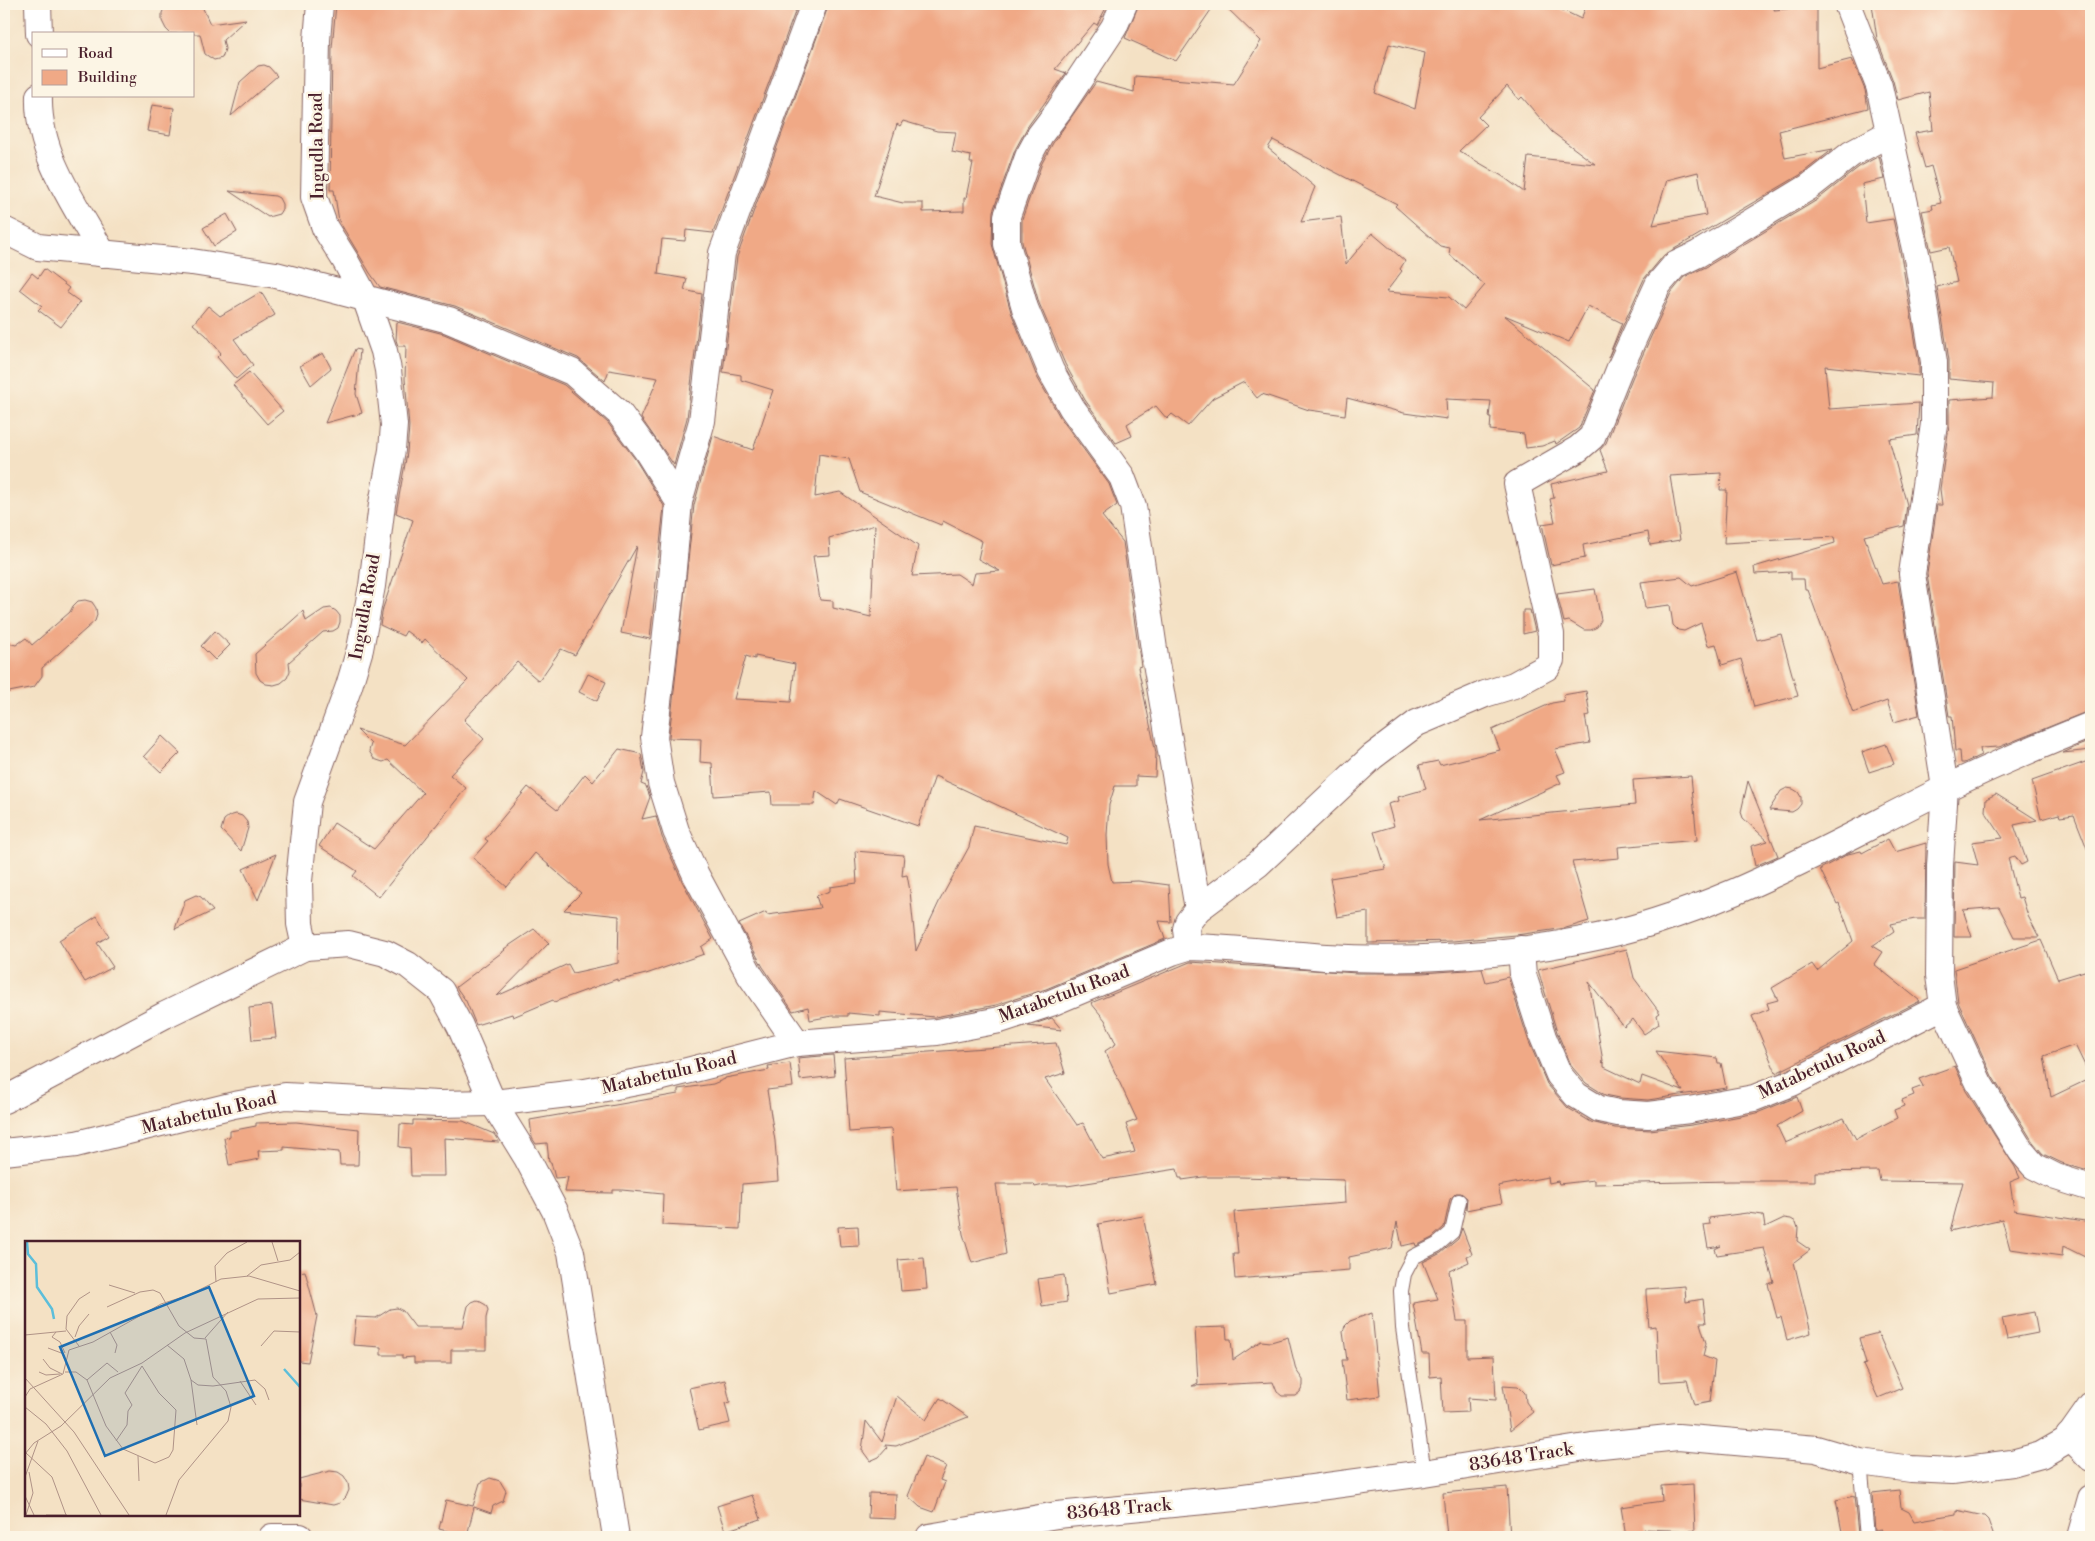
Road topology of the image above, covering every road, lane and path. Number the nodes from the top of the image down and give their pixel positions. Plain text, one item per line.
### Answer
1 (38, 4) edge
2 (320, 4) edge
3 (814, 4) edge
4 (1124, 4) edge
5 (1847, 4) edge
6 (39, 32) edge
7 (39, 98) edge
8 (1888, 134) junction
9 (4, 230) edge
10 (103, 254) junction
11 (365, 297) junction
12 (678, 502) junction
13 (2091, 725) edge
14 (1944, 788) junction
15 (1198, 910) junction
16 (305, 947) junction
17 (1188, 947) junction
18 (1521, 949) junction
19 (1943, 1006) junction
20 (797, 1043) junction
21 (4, 1100) edge
22 (493, 1103) junction
23 (4, 1152) edge
24 (2091, 1188) edge
25 (1459, 1201) dead end
26 (2091, 1406) edge
27 (2079, 1434) edge
28 (2091, 1458) edge
29 (1860, 1462) junction
30 (1424, 1473) junction
31 (2091, 1498) edge
32 (272, 1537) edge
33 (300, 1537) edge
34 (616, 1537) edge
35 (929, 1537) edge
36 (1867, 1537) edge
37 (2080, 1537) edge

1 - 6 street
2 - 11 street, Ingudla Road
3 - 12 street
4 - 15 street
5 - 8 street
7 - 10 street
8 - 14 street
8 - 15 street
9 - 10 street
10 - 11 street
11 - 12 street
11 - 16 street, Ingudla Road
12 - 20 street
13 - 14 street
14 - 18 street
14 - 19 street
15 - 17 street
16 - 21 street
16 - 22 street
17 - 18 street, Matabetulu Road
17 - 20 street, Matabetulu Road
18 - 19 street, Matabetulu Road
19 - 24 street
20 - 22 street, Matabetulu Road
22 - 23 street, Matabetulu Road
22 - 34 street
25 - 30 lane
26 - 27 street, 83648 Track
27 - 28 street
27 - 29 street, 83648 Track
29 - 30 street, 83648 Track
29 - 36 lane
30 - 35 street, 83648 Track
31 - 37 street
32 - 33 street

